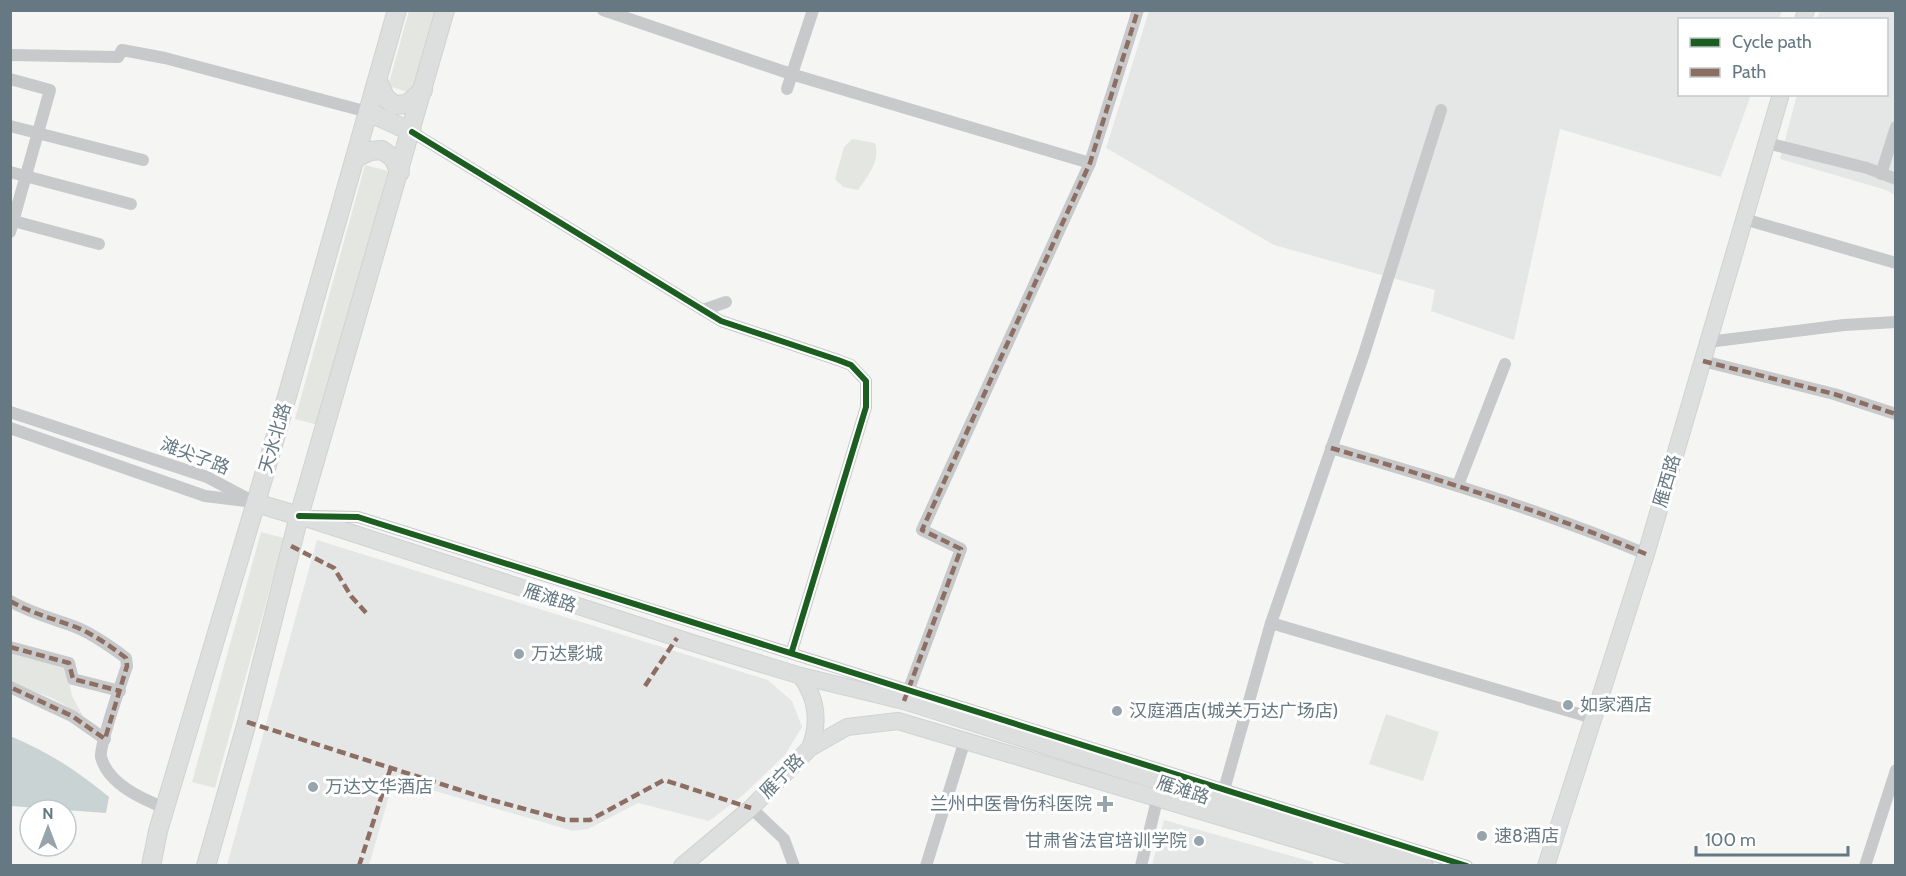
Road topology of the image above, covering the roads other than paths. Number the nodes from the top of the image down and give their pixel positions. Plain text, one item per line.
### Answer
1 (398, 10) edge
2 (446, 10) edge
3 (603, 10) edge
4 (813, 10) edge
5 (1138, 10) edge
6 (10, 55) edge
7 (791, 74) junction
8 (10, 80) edge
9 (378, 81) junction
10 (787, 89) dead end
11 (423, 90) junction
12 (1780, 96) edge
13 (1441, 110) dead end
14 (368, 112) junction
15 (10, 126) edge
16 (1896, 127) edge
17 (412, 132) junction
18 (38, 133) junction
19 (1767, 143) junction
20 (356, 158) junction
21 (144, 160) dead end
22 (1090, 163) junction
23 (10, 172) edge
24 (400, 172) junction
25 (1881, 174) junction
26 (26, 176) junction
27 (1896, 179) edge
28 (131, 204) dead end
29 (1744, 219) junction
30 (12, 224) edge
31 (99, 244) dead end
32 (1896, 263) edge
33 (726, 302) dead end
34 (704, 310) junction
35 (1896, 322) edge
36 (1708, 342) junction
37 (1703, 361) junction
38 (1505, 364) dead end
39 (10, 412) edge
40 (1896, 414) edge
41 (10, 429) edge
42 (1331, 448) junction
43 (1458, 485) junction
44 (256, 503) junction
45 (299, 516) junction
46 (1646, 554) junction
47 (10, 601) edge
48 (1271, 624) junction
49 (10, 647) edge
50 (792, 651) junction
51 (801, 676) junction
52 (10, 687) edge
53 (120, 691) junction
54 (907, 696) junction
55 (1593, 718) junction
56 (898, 720) joint
57 (105, 738) junction
58 (965, 740) junction
59 (810, 748) junction
60 (1896, 770) edge
61 (1158, 796) junction
62 (1221, 802) junction
63 (165, 808) junction
64 (751, 808) junction
65 (151, 866) edge
66 (206, 866) edge
67 (682, 866) edge
68 (794, 866) edge
69 (926, 866) edge
70 (1140, 866) edge
71 (1385, 866) edge
72 (1425, 866) edge
73 (1467, 866) edge
74 (1546, 866) edge
75 (1865, 866) edge

1 - 9 main road, 天水北路
2 - 11 main road
3 - 7 street
4 - 7 street
5 - 22 street
6 - 14 street
7 - 10 street
7 - 22 street
8 - 18 street
9 - 11 main road
9 - 14 main road, 天水北路
11 - 17 main road
12 - 19 main road, 雁西路
13 - 42 street
14 - 17 main road
14 - 20 main road, 天水北路
15 - 18 street
16 - 25 street
17 - 24 main road
17 - 34 street
18 - 21 street
18 - 26 street
19 - 25 street
19 - 29 main road, 雁西路
20 - 24 main road
20 - 44 main road, 天水北路
22 - 54 street
23 - 26 street
24 - 45 main road
25 - 27 street
26 - 28 street
26 - 30 street
29 - 32 street
29 - 36 main road, 雁西路
30 - 31 street
33 - 34 street
34 - 50 street
35 - 36 street
36 - 37 main road, 雁西路
37 - 40 street
37 - 46 main road, 雁西路
38 - 43 street
39 - 44 street, 滩尖子路
41 - 44 street, 滩尖子路
42 - 43 street
42 - 48 street
43 - 46 street
44 - 45 main road
44 - 63 main road, 天水北路
45 - 50 street
45 - 51 main road, 雁滩路
45 - 66 main road
46 - 55 main road, 雁西路
47 - 53 street
48 - 55 street
48 - 62 street
49 - 53 street
50 - 54 street
51 - 54 main road, 雁滩路
51 - 59 main road
52 - 57 street
53 - 57 street
54 - 62 main road, 雁滩路
55 - 74 main road, 雁西路
56 - 58 main road, 雁滩路
56 - 59 main road, 雁宁路
57 - 63 street
58 - 61 main road, 雁滩路
58 - 69 street
59 - 64 main road, 雁宁路
60 - 75 street
61 - 62 main road, 雁滩路
61 - 70 street
62 - 71 main road, 雁滩路
62 - 72 main road, 雁滩路
62 - 73 street
63 - 65 main road, 天水北路
64 - 67 main road, 雁宁路
64 - 68 street

